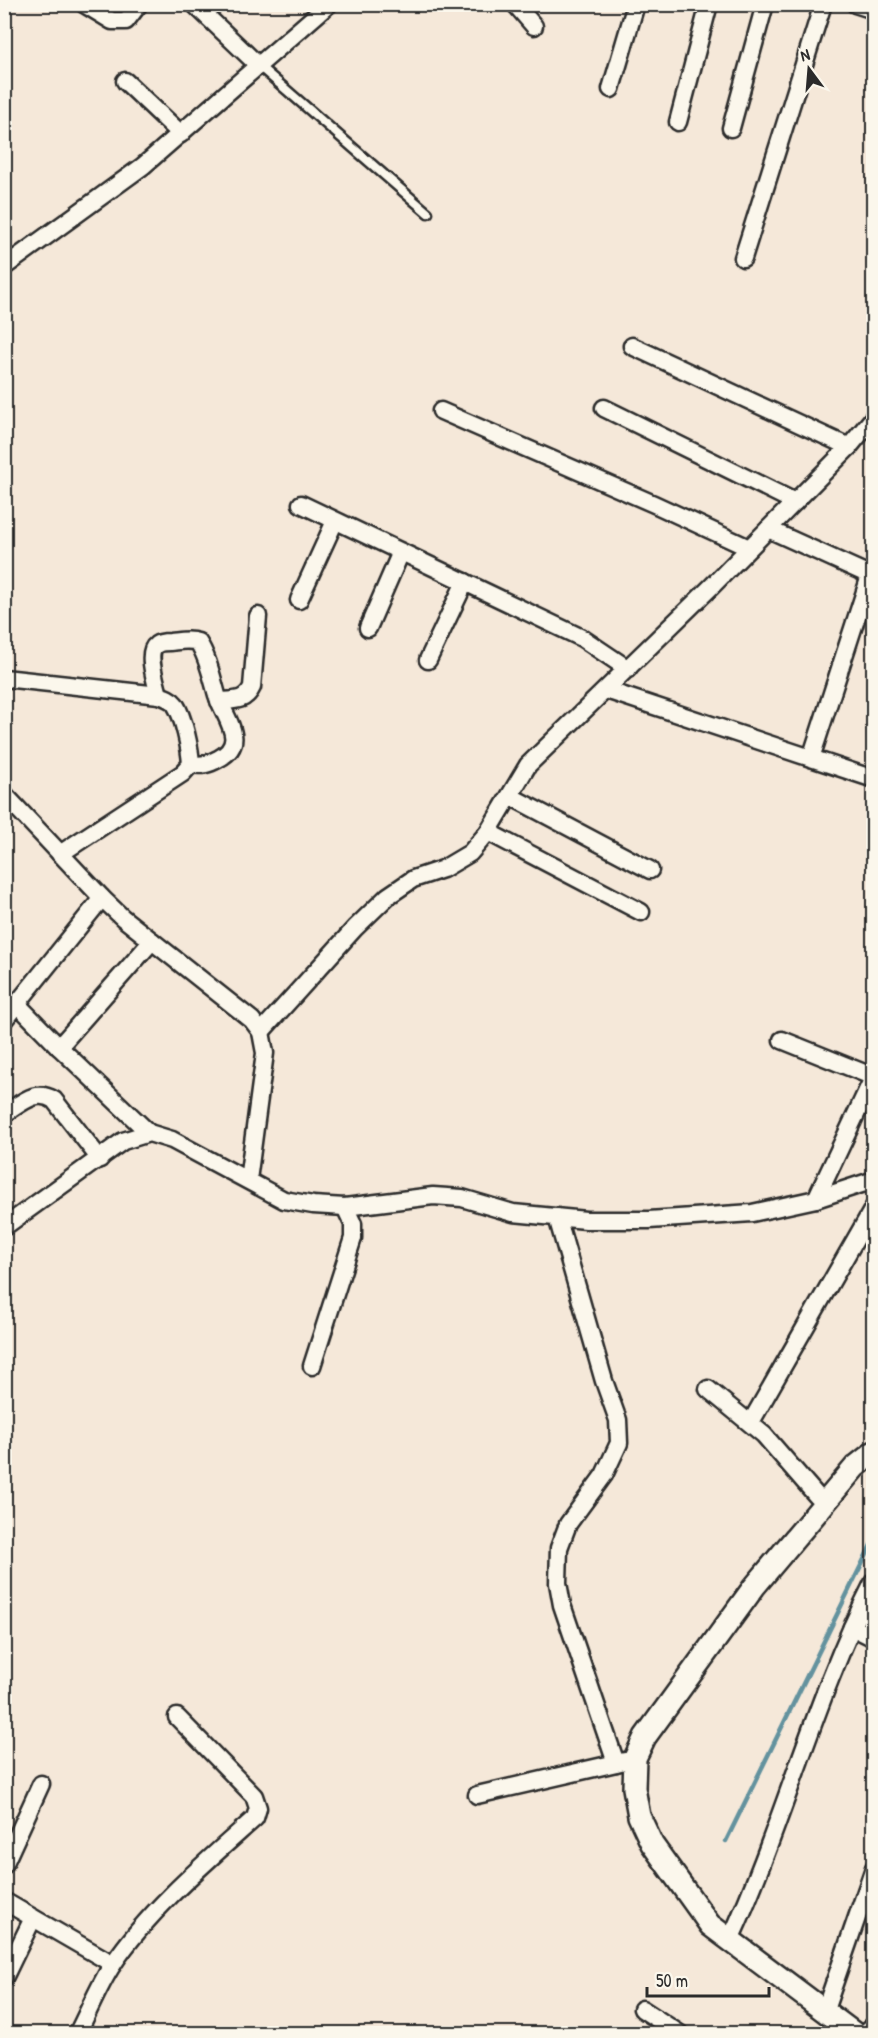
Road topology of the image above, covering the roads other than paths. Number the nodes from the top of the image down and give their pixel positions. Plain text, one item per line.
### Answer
1 (84, 4) edge
2 (139, 4) edge
3 (195, 4) edge
4 (515, 4) edge
5 (636, 4) edge
6 (709, 4) edge
7 (765, 4) edge
8 (823, 4) edge
9 (855, 4) edge
10 (320, 7) edge
11 (873, 10) edge
12 (534, 26) dead end
13 (259, 66) junction
14 (125, 81) dead end
15 (611, 89) dead end
16 (678, 122) dead end
17 (731, 128) dead end
18 (181, 134) junction
19 (428, 213) dead end
20 (743, 258) dead end
21 (4, 267) edge
22 (632, 346) dead end
23 (604, 408) dead end
24 (441, 411) dead end
25 (873, 417) edge
26 (849, 447) junction
27 (795, 502) junction
28 (301, 504) dead end
29 (335, 521) junction
30 (768, 529) junction
31 (749, 548) junction
32 (401, 552) junction
33 (872, 577) edge
34 (465, 582) junction
35 (298, 600) dead end
36 (258, 616) dead end
37 (368, 628) dead end
38 (428, 660) dead end
39 (628, 669) junction
40 (4, 678) edge
41 (606, 690) junction
42 (159, 695) junction
43 (219, 700) junction
44 (811, 758) junction
45 (191, 764) junction
46 (873, 779) edge
47 (4, 794) edge
48 (510, 796) junction
49 (488, 832) junction
50 (60, 854) junction
51 (650, 870) dead end
52 (99, 895) junction
53 (641, 912) dead end
54 (152, 941) junction
55 (18, 1005) junction
56 (4, 1020) edge
57 (261, 1032) junction
58 (782, 1040) dead end
59 (59, 1047) junction
60 (873, 1077) edge
61 (4, 1114) edge
62 (149, 1133) junction
63 (100, 1159) junction
64 (248, 1180) junction
65 (873, 1180) edge
66 (816, 1199) junction
67 (345, 1207) junction
68 (872, 1213) edge
69 (557, 1217) junction
70 (4, 1227) edge
71 (312, 1366) dead end
72 (708, 1389) dead end
73 (750, 1422) junction
74 (873, 1452) edge
75 (824, 1503) junction
76 (873, 1581) edge
77 (852, 1627) junction
78 (873, 1638) edge
79 (177, 1717) dead end
80 (626, 1760) junction
81 (41, 1784) dead end
82 (477, 1795) dead end
83 (4, 1865) edge
84 (873, 1868) edge
85 (4, 1901) edge
86 (33, 1918) junction
87 (730, 1940) junction
88 (113, 1964) junction
89 (4, 1978) edge
90 (642, 2009) dead end
91 (825, 2010) junction
92 (873, 2025) edge
93 (77, 2034) edge
94 (680, 2034) edge
95 (855, 2034) edge
96 (864, 2034) edge

1 - 2 street
3 - 13 street
4 - 12 street
5 - 15 street
6 - 16 street
7 - 17 street
8 - 20 street
9 - 11 street
10 - 13 street
13 - 18 street
13 - 19 lane
14 - 18 street
18 - 21 street
22 - 26 street
23 - 27 street
24 - 31 street
25 - 26 street
26 - 27 street
27 - 30 street
28 - 29 street
29 - 32 street
29 - 35 street
30 - 31 street
30 - 33 street
31 - 39 street
32 - 34 street
32 - 37 street
33 - 44 street
34 - 38 street
34 - 39 street
36 - 43 street
39 - 41 street
40 - 42 street
41 - 44 street
41 - 48 street
42 - 43 street
42 - 45 street
43 - 45 street
44 - 46 street
45 - 50 street
47 - 50 street
48 - 49 street
48 - 51 street
49 - 53 street
49 - 57 street
50 - 52 street
52 - 54 street
52 - 55 street
54 - 57 street
54 - 59 street
55 - 56 street
55 - 59 street
57 - 64 street
58 - 60 street
59 - 62 street
60 - 66 street
61 - 63 street
62 - 63 street
62 - 64 street
63 - 70 street
64 - 67 street
65 - 66 street
66 - 69 street
67 - 69 street
67 - 71 street
68 - 73 street
69 - 80 street
72 - 73 street
73 - 75 street
74 - 75 street
75 - 80 street
76 - 77 street
77 - 78 street
77 - 87 street
79 - 88 street
80 - 82 street
80 - 87 street
81 - 83 street
84 - 91 street
85 - 86 street
86 - 88 street
86 - 89 street
87 - 91 street
88 - 93 street
90 - 94 street
91 - 95 street
92 - 96 street

